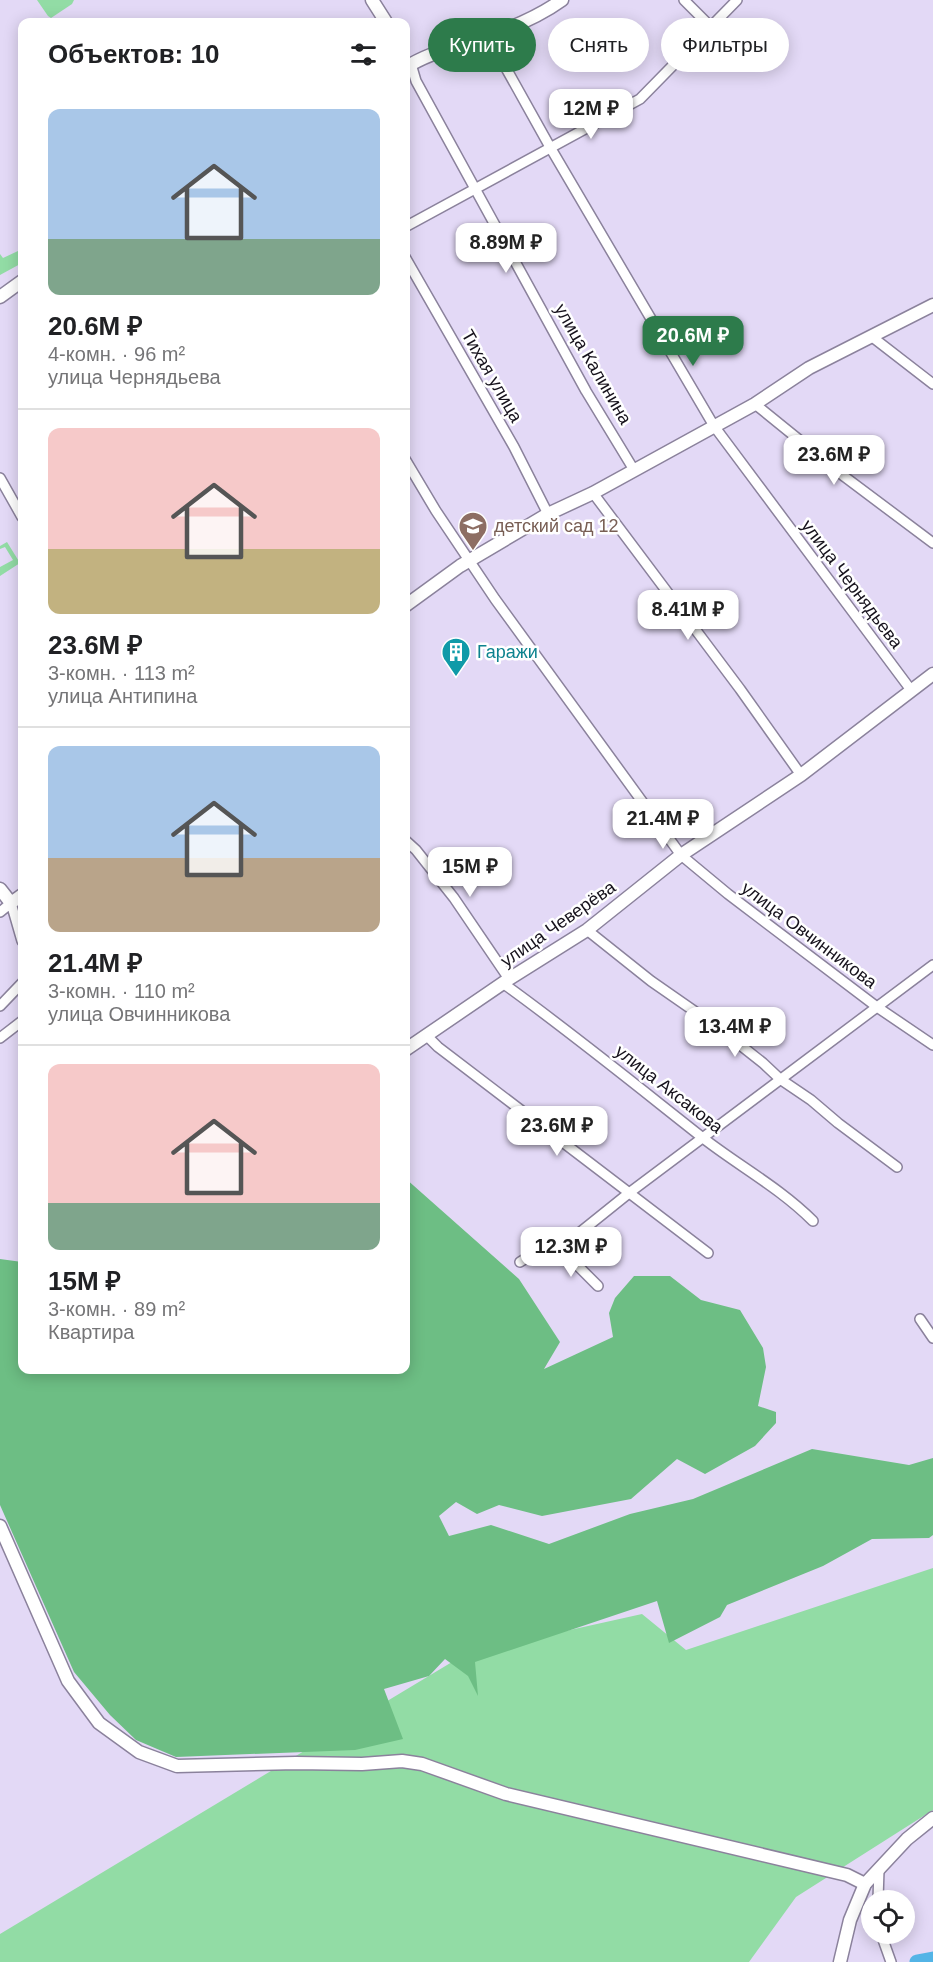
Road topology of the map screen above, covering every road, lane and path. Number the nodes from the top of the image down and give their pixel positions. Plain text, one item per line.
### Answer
1 (372, 0) edge
2 (562, 0) edge
3 (684, 0) edge
4 (737, 0) edge
5 (383, 18) edge
6 (531, 18) edge
7 (702, 18) edge
8 (720, 18) edge
9 (428, 55) edge
10 (410, 61) edge
11 (410, 68) edge
12 (508, 72) edge
13 (667, 72) edge
14 (549, 147) junction
15 (476, 190) junction
16 (410, 224) edge
17 (410, 265) edge
18 (18, 284) edge
19 (0, 297) edge
20 (933, 304) edge
21 (872, 336) junction
22 (933, 384) edge
23 (755, 404) junction
24 (714, 426) junction
25 (410, 467) edge
26 (634, 470) junction
27 (0, 478) edge
28 (593, 493) junction
29 (18, 511) edge
30 (548, 514) junction
31 (933, 543) edge
32 (469, 561) junction
33 (410, 602) edge
34 (933, 674) edge
35 (911, 690) junction
36 (801, 775) junction
37 (410, 845) edge
38 (681, 855) junction
39 (0, 889) edge
40 (17, 905) edge
41 (0, 912) edge
42 (587, 930) junction
43 (933, 965) edge
44 (507, 981) junction
45 (18, 987) edge
46 (0, 1006) edge
47 (877, 1007) junction
48 (18, 1024) edge
49 (428, 1037) junction
50 (0, 1038) edge
51 (933, 1045) edge
52 (410, 1047) edge
53 (780, 1079) junction
54 (704, 1138) junction
55 (897, 1167) dead end
56 (629, 1193) junction
57 (813, 1221) dead end
58 (558, 1251) junction
59 (708, 1253) dead end
60 (520, 1262) dead end
61 (598, 1286) dead end
62 (920, 1319) dead end
63 (933, 1338) edge
64 (0, 1527) edge
65 (933, 1818) edge
66 (879, 1869) junction
67 (865, 1884) junction
68 (879, 1890) edge
69 (885, 1944) edge
70 (840, 1962) edge
71 (891, 1962) edge

1 - 5 street
2 - 6 street
3 - 7 street
4 - 8 street
9 - 10 street
11 - 15 street, улица Калинина
12 - 14 street, улица Чернядьева
13 - 14 street
14 - 15 street
14 - 24 street, улица Чернядьева
15 - 16 street
15 - 26 street, улица Калинина
17 - 30 street, Тихая улица
18 - 19 street
20 - 21 street
21 - 22 street
21 - 23 street
23 - 24 street
23 - 31 street
24 - 26 street
24 - 35 street, улица Чернядьева
25 - 32 street, улица Овчинникова
26 - 28 street
27 - 29 street
28 - 30 street
28 - 36 street
30 - 32 street
32 - 33 street
32 - 38 street, улица Овчинникова
34 - 35 street, улица Чеверёва
35 - 36 street, улица Чеверёва
36 - 38 street, улица Чеверёва
37 - 44 street, улица Аксакова
38 - 42 street, улица Чеверёва
38 - 47 street, улица Овчинникова
39 - 40 street
40 - 41 street
42 - 44 street, улица Чеверёва
42 - 53 street
43 - 47 street
44 - 49 street, улица Чеверёва
44 - 54 street, улица Аксакова
45 - 46 street
47 - 51 street, улица Овчинникова
47 - 53 street
48 - 50 street
49 - 52 street, улица Чеверёва
49 - 56 street
53 - 54 street
53 - 55 street
54 - 56 street
54 - 57 street, улица Аксакова
56 - 58 street
56 - 59 street
58 - 60 street
58 - 61 street
62 - 63 street
64 - 67 street
65 - 66 street
66 - 67 street
66 - 68 street
67 - 70 street
69 - 71 street

